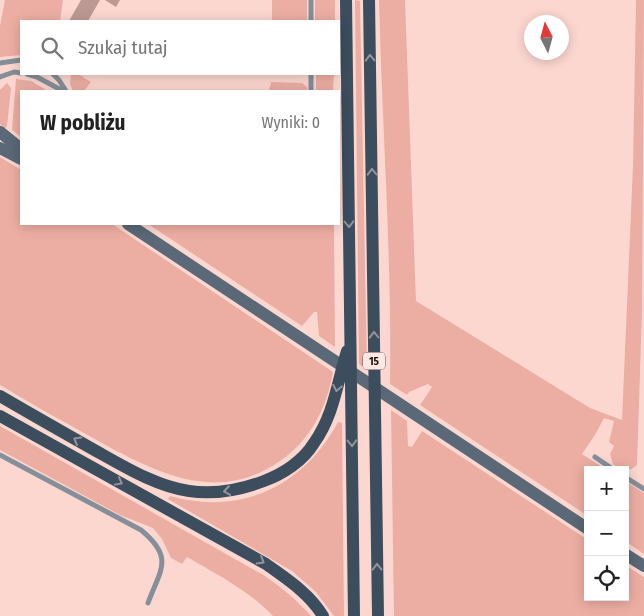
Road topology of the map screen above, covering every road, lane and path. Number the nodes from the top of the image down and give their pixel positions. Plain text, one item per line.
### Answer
1 (311, 0) edge
2 (346, 0) edge
3 (369, 0) edge
4 (311, 20) edge
5 (20, 60) edge
6 (0, 63) edge
7 (20, 73) edge
8 (31, 75) edge
9 (54, 75) edge
10 (311, 75) edge
11 (0, 77) edge
12 (62, 90) edge
13 (64, 90) edge
14 (311, 90) edge
15 (0, 132) edge
16 (0, 148) edge
17 (20, 148) edge
18 (20, 158) edge
19 (130, 225) edge
20 (351, 341) junction
21 (0, 396) edge
22 (0, 416) edge
23 (0, 455) edge
24 (595, 457) dead end
25 (608, 466) edge
26 (629, 480) edge
27 (644, 489) edge
28 (584, 526) edge
29 (628, 556) edge
30 (644, 566) edge
31 (148, 604) dead end
32 (323, 616) edge
33 (354, 616) edge
34 (378, 616) edge

1 - 4 lane
2 -> 20 main road, 15
34 -> 3 main road, 15
5 - 6 lane
7 - 11 lane
8 - 12 lane
9 - 13 lane
10 - 14 lane
15 - 17 main road
16 - 18 main road
19 - 28 main road
20 -> 21 main road
20 -> 33 main road, 15
22 -> 32 main road
23 - 31 lane
24 - 25 lane
26 - 27 lane
29 - 30 main road

